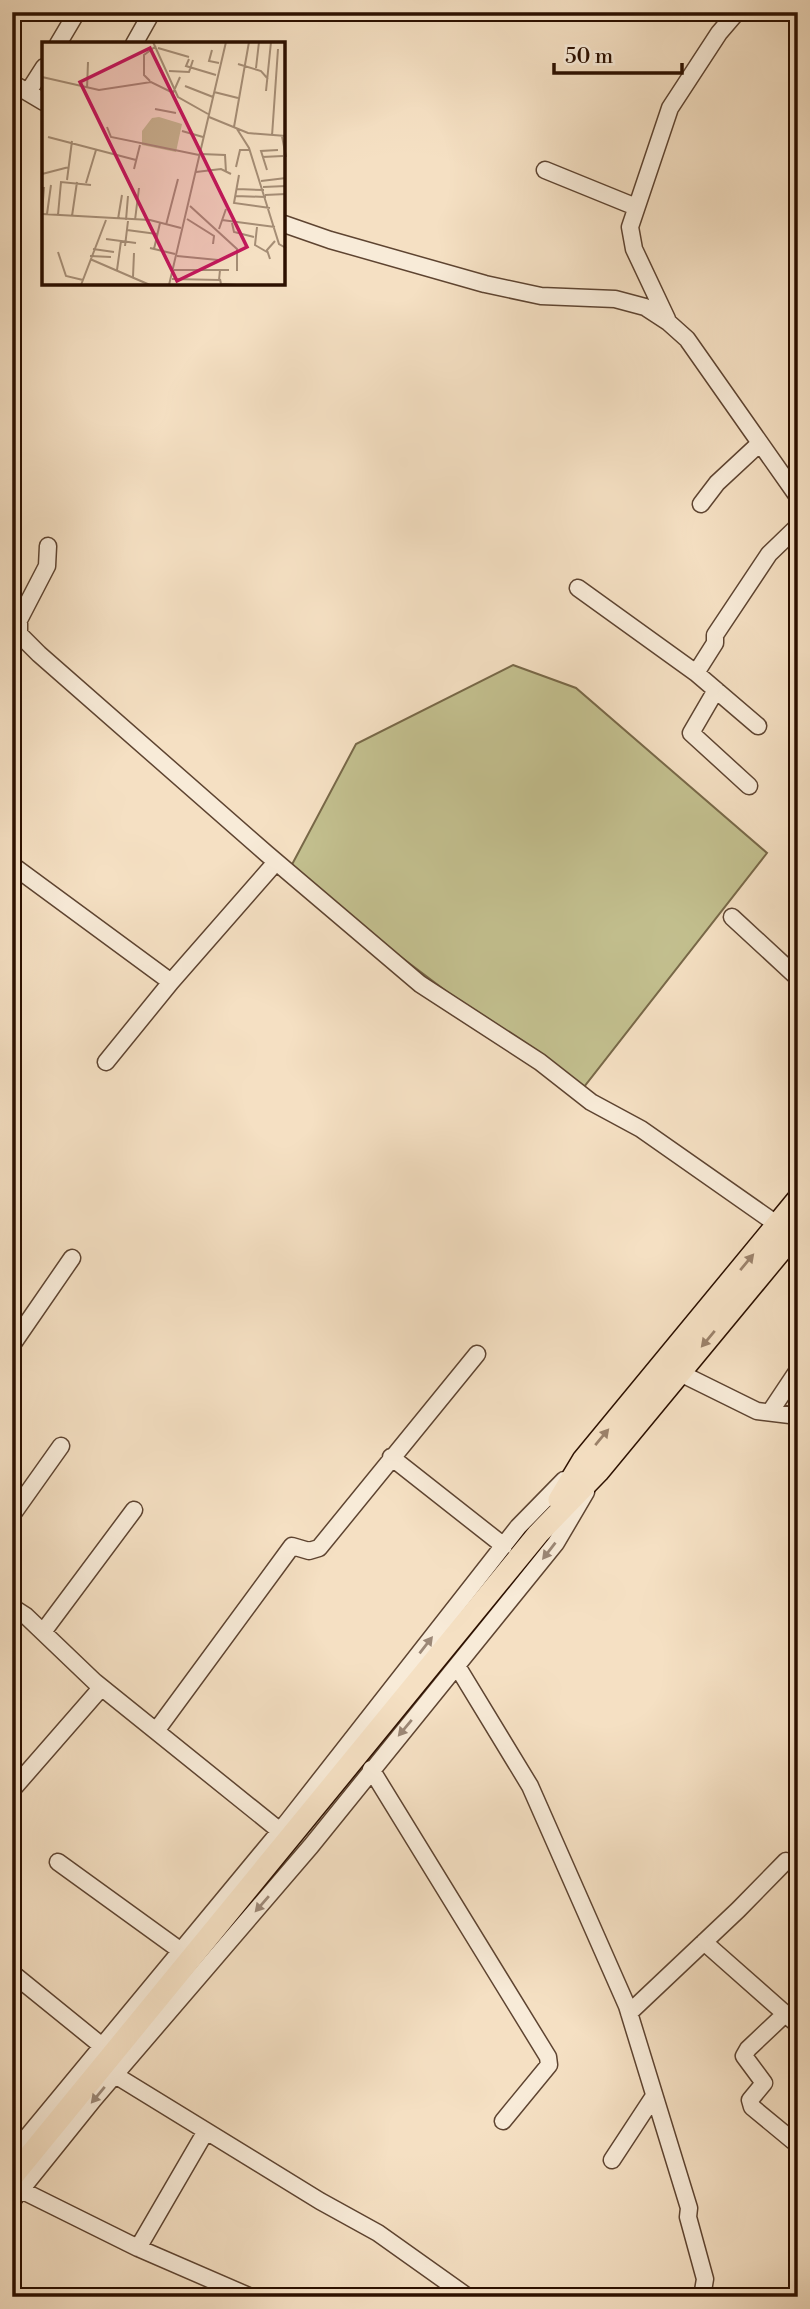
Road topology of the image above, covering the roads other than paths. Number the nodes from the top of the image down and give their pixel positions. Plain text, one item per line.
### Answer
1 (77, 12) edge
2 (152, 12) edge
3 (737, 12) edge
4 (59, 42) edge
5 (135, 42) edge
6 (42, 70) edge
7 (12, 83) edge
8 (28, 92) junction
9 (42, 101) edge
10 (545, 170) dead end
11 (636, 207) junction
12 (285, 224) edge
13 (668, 321) junction
14 (760, 443) junction
15 (798, 497) edge
16 (701, 504) dead end
17 (798, 526) edge
18 (48, 546) dead end
19 (578, 588) dead end
20 (696, 673) junction
21 (716, 690) junction
22 (758, 726) dead end
23 (749, 786) dead end
24 (276, 862) junction
25 (12, 865) edge
26 (732, 917) dead end
27 (798, 978) edge
28 (171, 982) junction
29 (106, 1062) dead end
30 (798, 1199) edge
31 (788, 1228) edge
32 (72, 1258) dead end
33 (12, 1345) edge
34 (477, 1354) dead end
35 (798, 1370) edge
36 (680, 1373) junction
37 (769, 1412) junction
38 (798, 1416) edge
39 (61, 1446) dead end
40 (391, 1457) junction
41 (590, 1466) junction
42 (134, 1510) dead end
43 (12, 1516) edge
44 (504, 1546) junction
45 (12, 1607) edge
46 (43, 1632) junction
47 (457, 1666) junction
48 (101, 1688) junction
49 (156, 1731) junction
50 (371, 1769) junction
51 (16, 1778) edge
52 (280, 1831) junction
53 (786, 1860) dead end
54 (58, 1862) dead end
55 (704, 1942) junction
56 (181, 1951) junction
57 (12, 1973) edge
58 (629, 2013) junction
59 (785, 2014) junction
60 (798, 2025) edge
61 (103, 2046) junction
62 (115, 2075) junction
63 (654, 2096) junction
64 (503, 2121) dead end
65 (206, 2131) junction
66 (798, 2145) edge
67 (12, 2155) edge
68 (612, 2160) dead end
69 (15, 2190) edge
70 (138, 2248) junction
71 (251, 2297) edge
72 (468, 2297) edge
73 (702, 2297) edge

1 - 4 street
2 - 5 street
3 - 11 street
6 - 8 street
7 - 8 street
8 - 9 street
10 - 11 street
11 - 13 street
12 - 13 street
13 - 14 street
14 - 15 street
14 - 16 street
17 - 20 street
18 - 24 street
19 - 20 street
20 - 21 street
21 - 22 street
21 - 23 street
24 - 28 street
24 - 31 street
25 - 28 street
26 - 27 street
28 - 29 street
30 - 31 main road
31 -> 36 main road
41 -> 31 main road
32 - 33 street
34 - 40 street
35 - 37 street
36 - 37 street
36 - 41 main road
37 - 38 street
39 - 43 street
40 - 44 street
40 - 49 street
41 - 44 street
41 -> 47 street
41 - 69 main road
42 - 46 street
52 -> 44 street
45 - 46 street
46 - 48 street
47 -> 50 street
47 - 58 street
48 - 49 street
48 - 51 street
49 - 52 street
50 -> 62 street
50 - 64 street
52 - 56 street
53 - 55 street
54 - 56 street
55 - 58 street
55 - 59 street
56 - 61 street
57 - 61 street
58 - 63 street
59 - 60 street
59 - 66 street
61 - 67 street
62 - 65 street
62 -> 69 street
63 - 68 street
63 - 73 street
65 - 70 street
65 - 72 street
69 - 70 street
70 - 71 street

